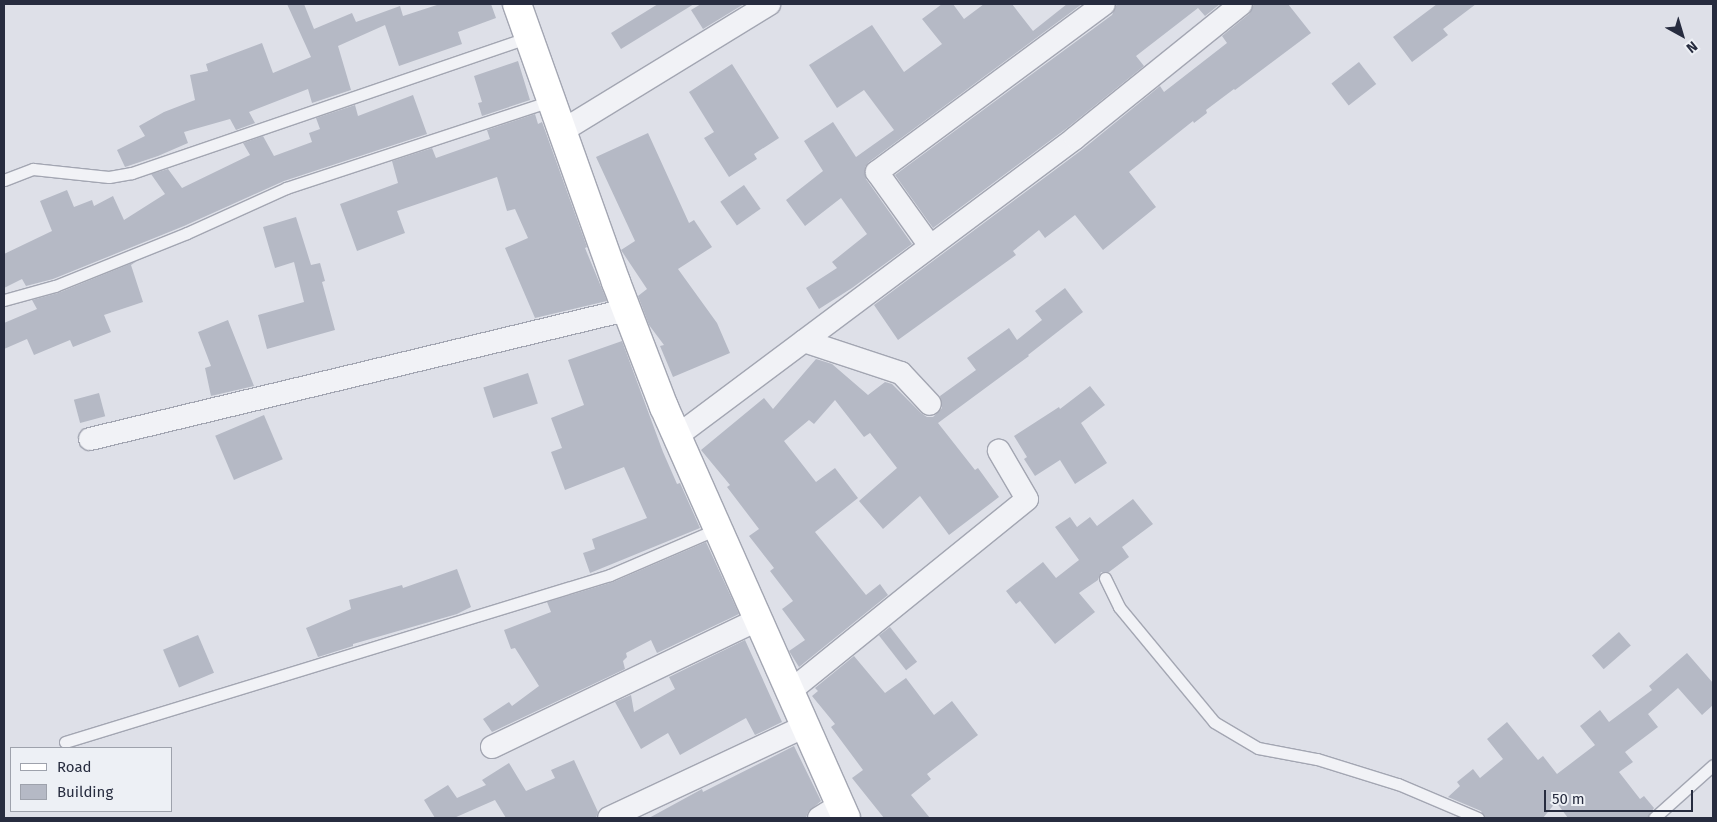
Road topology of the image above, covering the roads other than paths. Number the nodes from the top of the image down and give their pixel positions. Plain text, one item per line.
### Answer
1 (518, 4) edge
2 (769, 4) edge
3 (1104, 4) edge
4 (1241, 4) edge
5 (529, 36) junction
6 (551, 101) junction
7 (562, 131) junction
8 (4, 180) edge
9 (930, 246) junction
10 (4, 300) edge
11 (626, 310) junction
12 (804, 341) junction
13 (930, 404) dead end
14 (676, 436) junction
15 (90, 439) dead end
16 (999, 451) dead end
17 (717, 529) junction
18 (1105, 578) dead end
19 (757, 620) junction
20 (789, 692) junction
21 (805, 726) junction
22 (65, 742) dead end
23 (492, 747) dead end
24 (1713, 765) edge
25 (836, 813) edge
26 (609, 818) edge
27 (1478, 818) edge
28 (1654, 818) edge

1 - 5 street
2 - 7 street
3 - 9 street
4 - 9 street
5 - 6 street
5 - 8 lane
6 - 7 street
6 - 10 lane
7 - 11 street
9 - 12 street
11 - 14 street
11 - 15 street
12 - 13 street
12 - 14 street
14 - 17 street
16 - 20 street
17 - 19 street
17 - 22 lane
18 - 27 lane
19 - 20 street
19 - 23 street
20 - 21 street
21 - 25 street
21 - 26 street
24 - 28 lane

